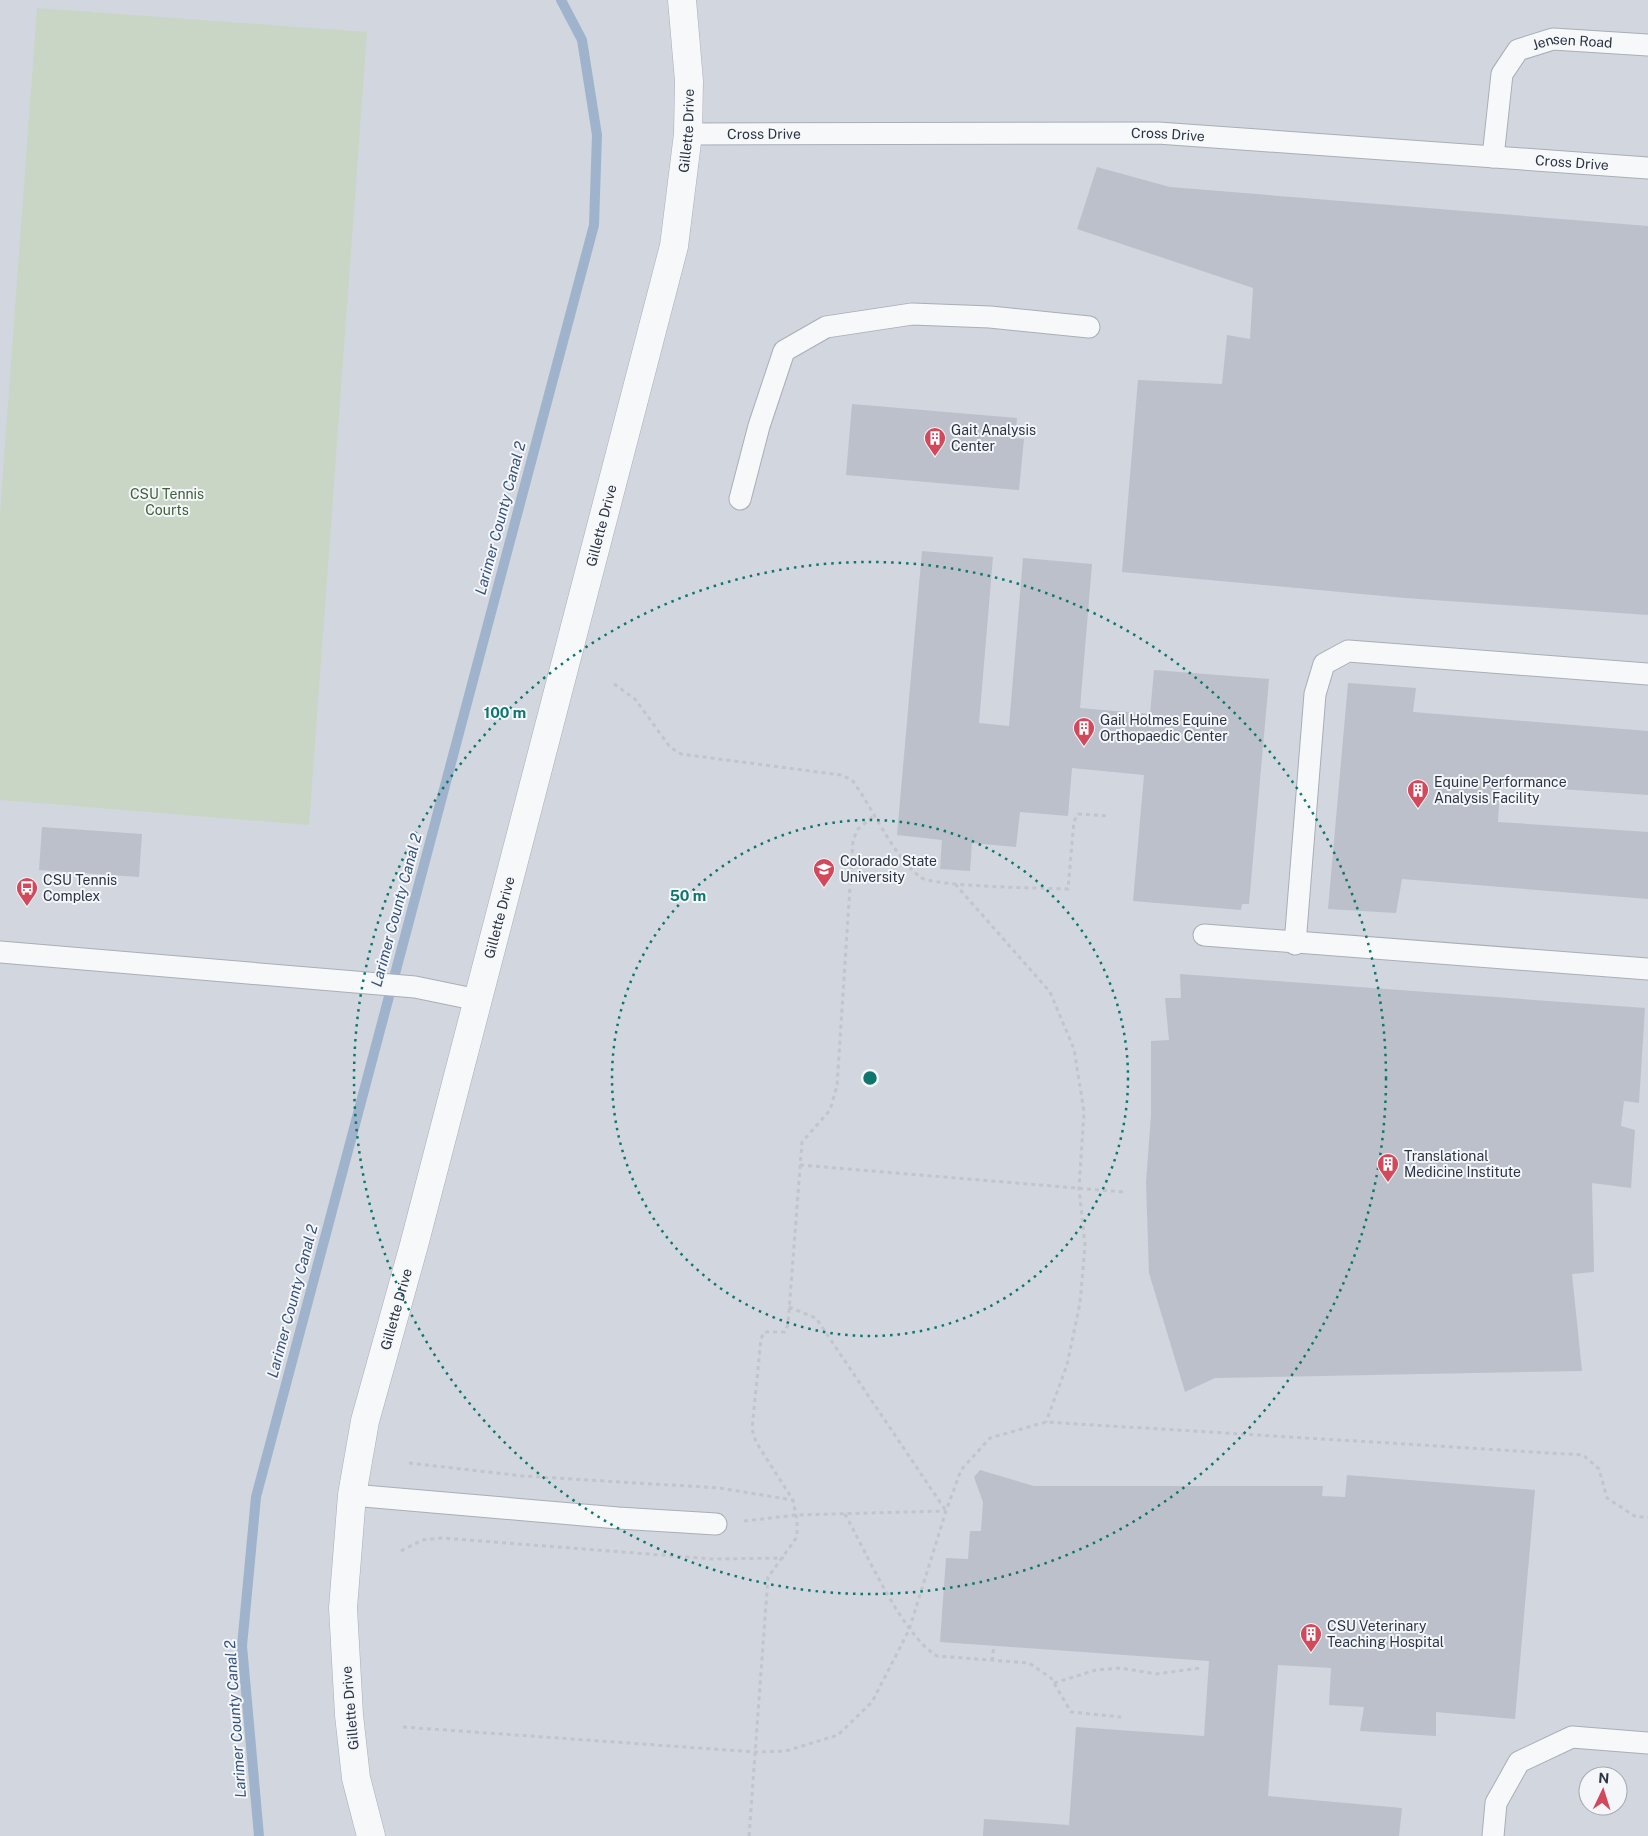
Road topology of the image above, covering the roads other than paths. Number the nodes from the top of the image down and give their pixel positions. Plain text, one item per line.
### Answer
1 (682, 0) edge
2 (1648, 45) edge
3 (688, 134) junction
4 (1493, 157) junction
5 (1648, 168) edge
6 (1089, 328) dead end
7 (740, 499) dead end
8 (1648, 674) edge
9 (1204, 935) dead end
10 (1295, 944) junction
11 (0, 952) edge
12 (1648, 969) edge
13 (478, 1000) junction
14 (352, 1495) junction
15 (716, 1524) road end
16 (1648, 1743) edge
17 (371, 1836) edge
18 (1493, 1836) edge

1 - 3 street, Gillette Drive
2 - 4 lane, Jensen Road
3 - 4 lane, Cross Drive
3 - 13 street, Gillette Drive
4 - 5 lane, Cross Drive
6 - 7 lane
8 - 10 lane
9 - 10 lane
10 - 12 lane
11 - 13 lane
13 - 14 street, Gillette Drive
14 - 15 lane
14 - 17 street, Gillette Drive
16 - 18 lane

